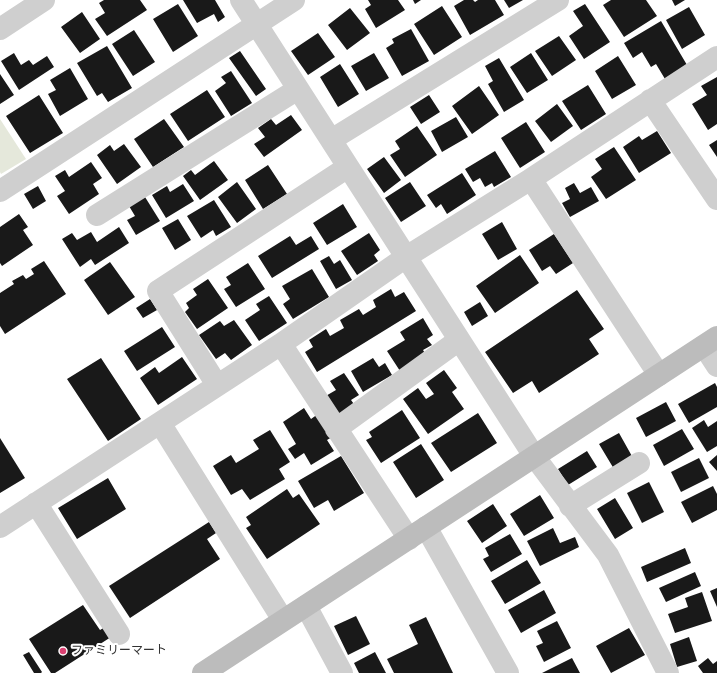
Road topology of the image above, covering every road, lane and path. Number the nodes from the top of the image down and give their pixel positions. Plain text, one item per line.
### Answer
1 (44, 0) edge
2 (241, 0) edge
3 (294, 0) edge
4 (558, 0) edge
5 (256, 24) junction
6 (0, 29) edge
7 (717, 57) edge
8 (298, 89) junction
9 (650, 100) junction
10 (330, 140) junction
11 (348, 167) junction
12 (531, 179) junction
13 (0, 191) edge
14 (717, 200) edge
15 (97, 215) dead end
16 (406, 257) junction
17 (459, 340) junction
18 (710, 342) edge
19 (281, 344) junction
20 (717, 366) edge
21 (659, 374) junction
22 (217, 385) junction
23 (160, 423) junction
24 (336, 429) junction
25 (534, 456) junction
26 (639, 463) dead end
27 (36, 503) junction
28 (570, 506) junction
29 (0, 527) edge
30 (418, 533) junction
31 (306, 606) junction
32 (283, 620) junction
33 (119, 634) dead end
34 (203, 673) edge
35 (342, 673) edge
36 (508, 673) edge
37 (668, 673) edge

1 - 6 street
2 - 5 street
3 - 5 street
4 - 10 street
5 - 8 street
5 - 13 street
7 - 9 street
8 - 10 street
8 - 15 street
9 - 12 street
9 - 14 street
10 - 11 street
11 - 16 street
11 - 22 street
12 - 16 street
12 - 21 street
16 - 17 street
16 - 19 street
17 - 24 street
17 - 25 street
18 - 20 street
18 - 21 street
19 - 22 street
19 - 24 street
21 - 25 street
22 - 23 street
23 - 27 street
23 - 32 street
24 - 30 street
25 - 28 street
25 - 30 street
26 - 28 street
27 - 29 street
27 - 33 street
28 - 37 street
30 - 31 street
30 - 36 street
31 - 32 street
31 - 35 street
32 - 34 street

